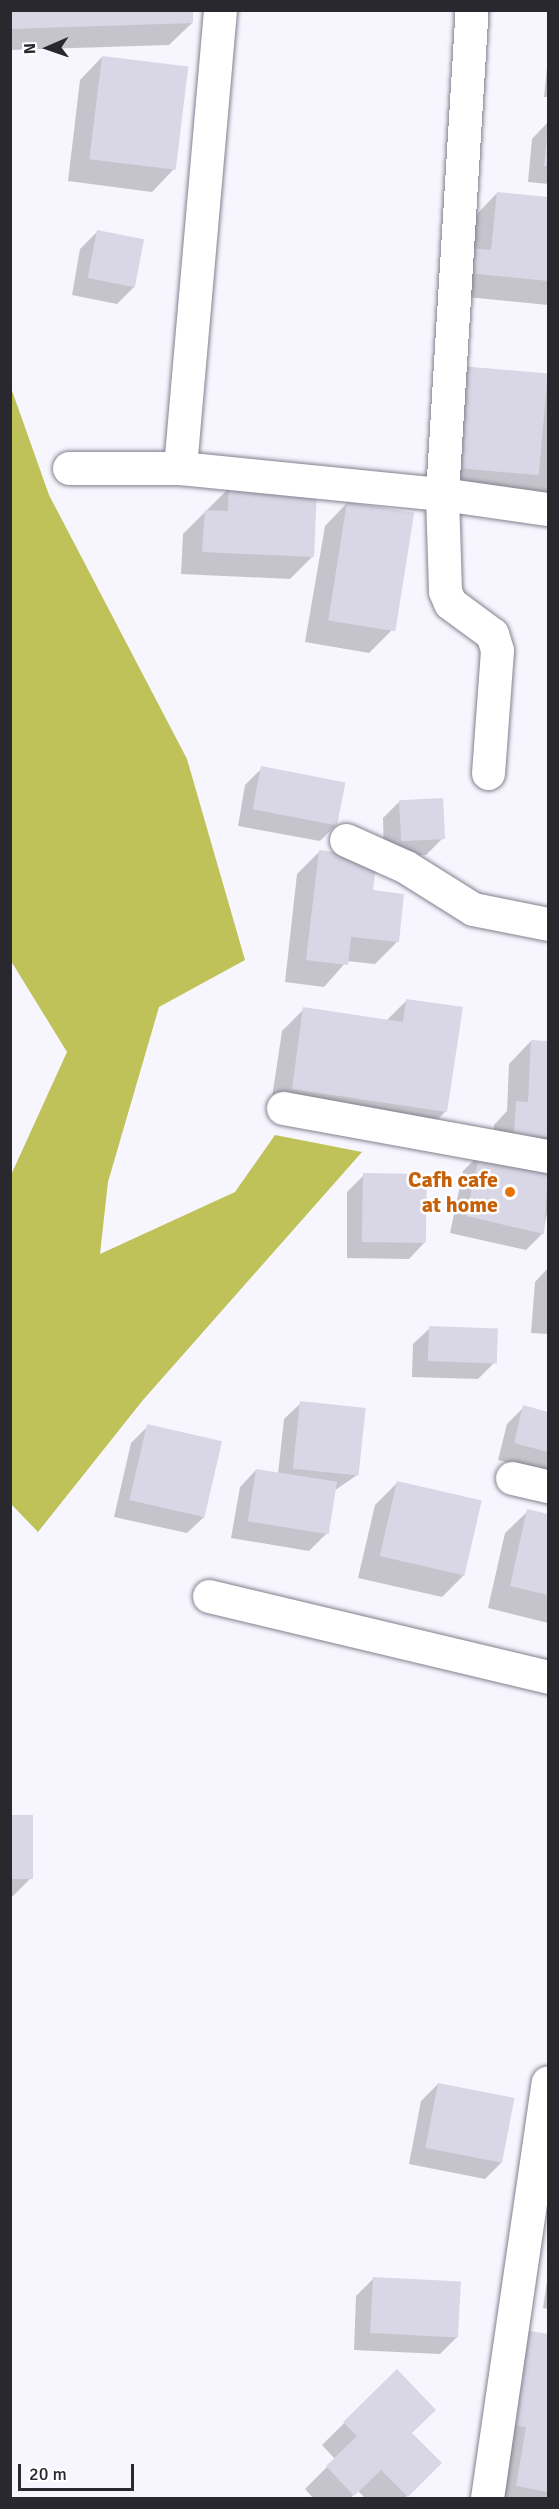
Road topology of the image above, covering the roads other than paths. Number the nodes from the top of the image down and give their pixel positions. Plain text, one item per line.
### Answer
1 (220, 10) edge
2 (472, 10) edge
3 (69, 468) dead end
4 (180, 468) junction
5 (442, 494) junction
6 (549, 508) edge
7 (488, 773) dead end
8 (346, 840) dead end
9 (549, 924) edge
10 (284, 1108) dead end
11 (549, 1156) edge
12 (512, 1478) dead end
13 (549, 1486) edge
14 (209, 1596) dead end
15 (549, 1677) edge
16 (549, 2082) edge
17 (487, 2499) edge

1 - 4 street
2 - 5 street
3 - 4 street
4 - 5 street
5 - 6 street
5 - 7 street
8 - 9 street
10 - 11 street
12 - 13 street
14 - 15 street
16 - 17 street

